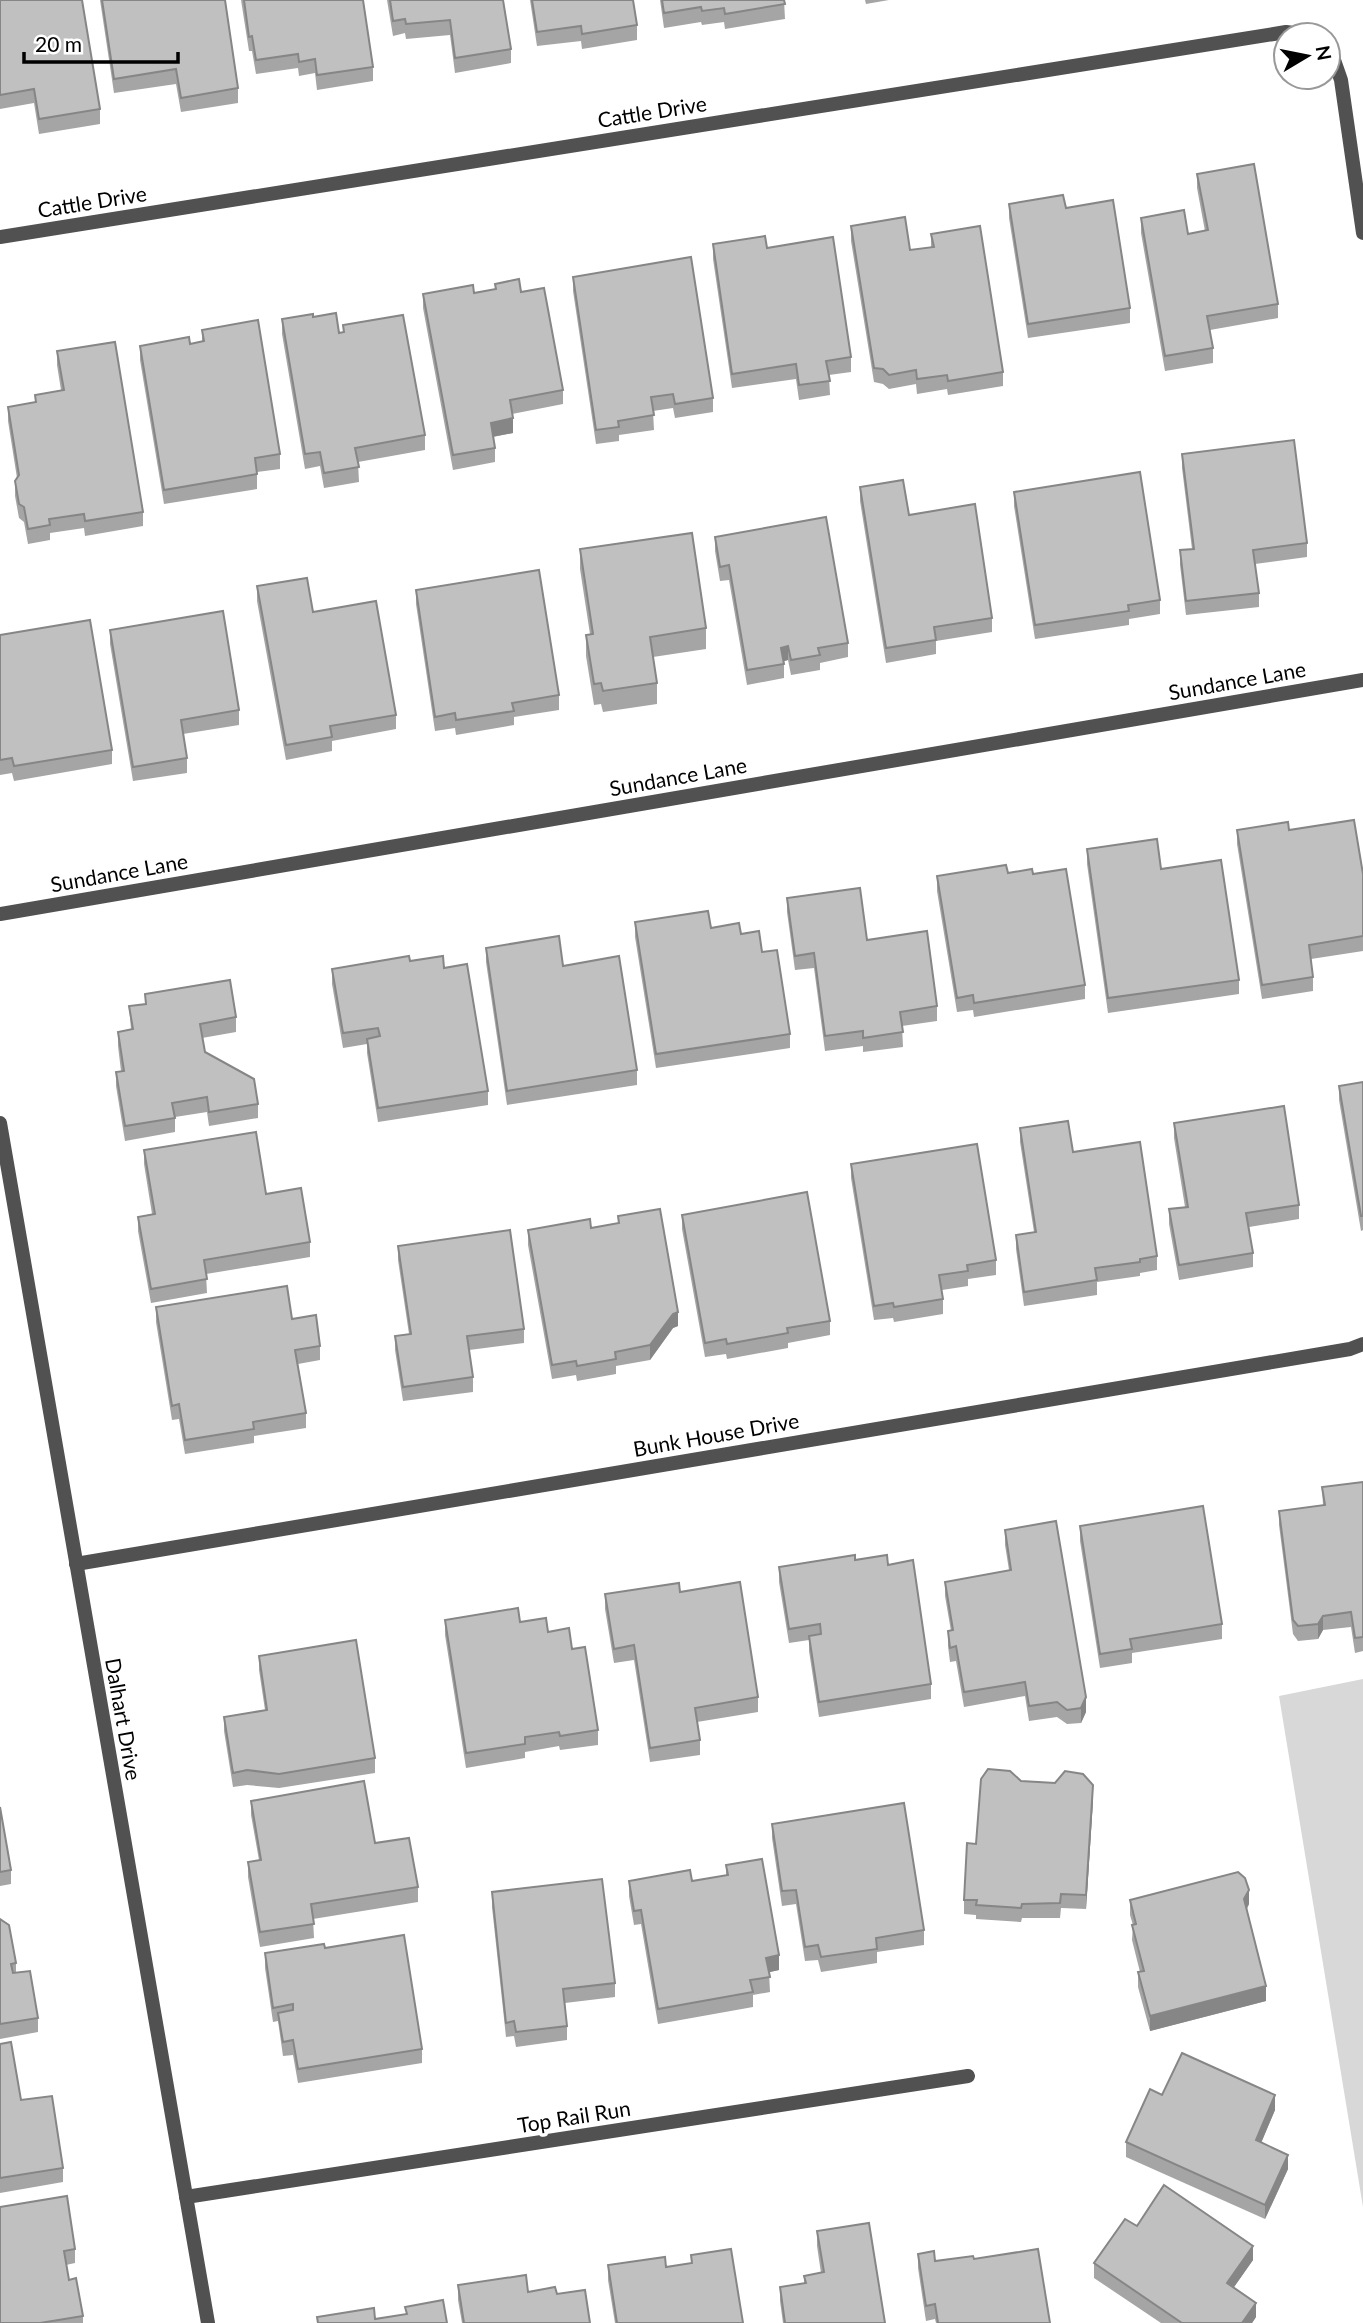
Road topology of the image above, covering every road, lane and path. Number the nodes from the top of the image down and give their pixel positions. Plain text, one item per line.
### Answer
1 (1272, 34) edge
2 (1342, 87) edge
3 (1363, 233) edge
4 (0, 237) edge
5 (1363, 680) edge
6 (0, 914) edge
7 (0, 1123) edge
8 (1363, 1344) edge
9 (76, 1564) junction
10 (968, 2076) dead end
11 (186, 2197) junction
12 (208, 2323) edge

1 - 4 street, Cattle Drive
2 - 3 street
5 - 6 street, Sundance Lane
7 - 9 street, Dalhart Drive
8 - 9 street, Bunk House Drive
9 - 11 street, Dalhart Drive
10 - 11 street, Top Rail Run
11 - 12 street, Dalhart Drive

